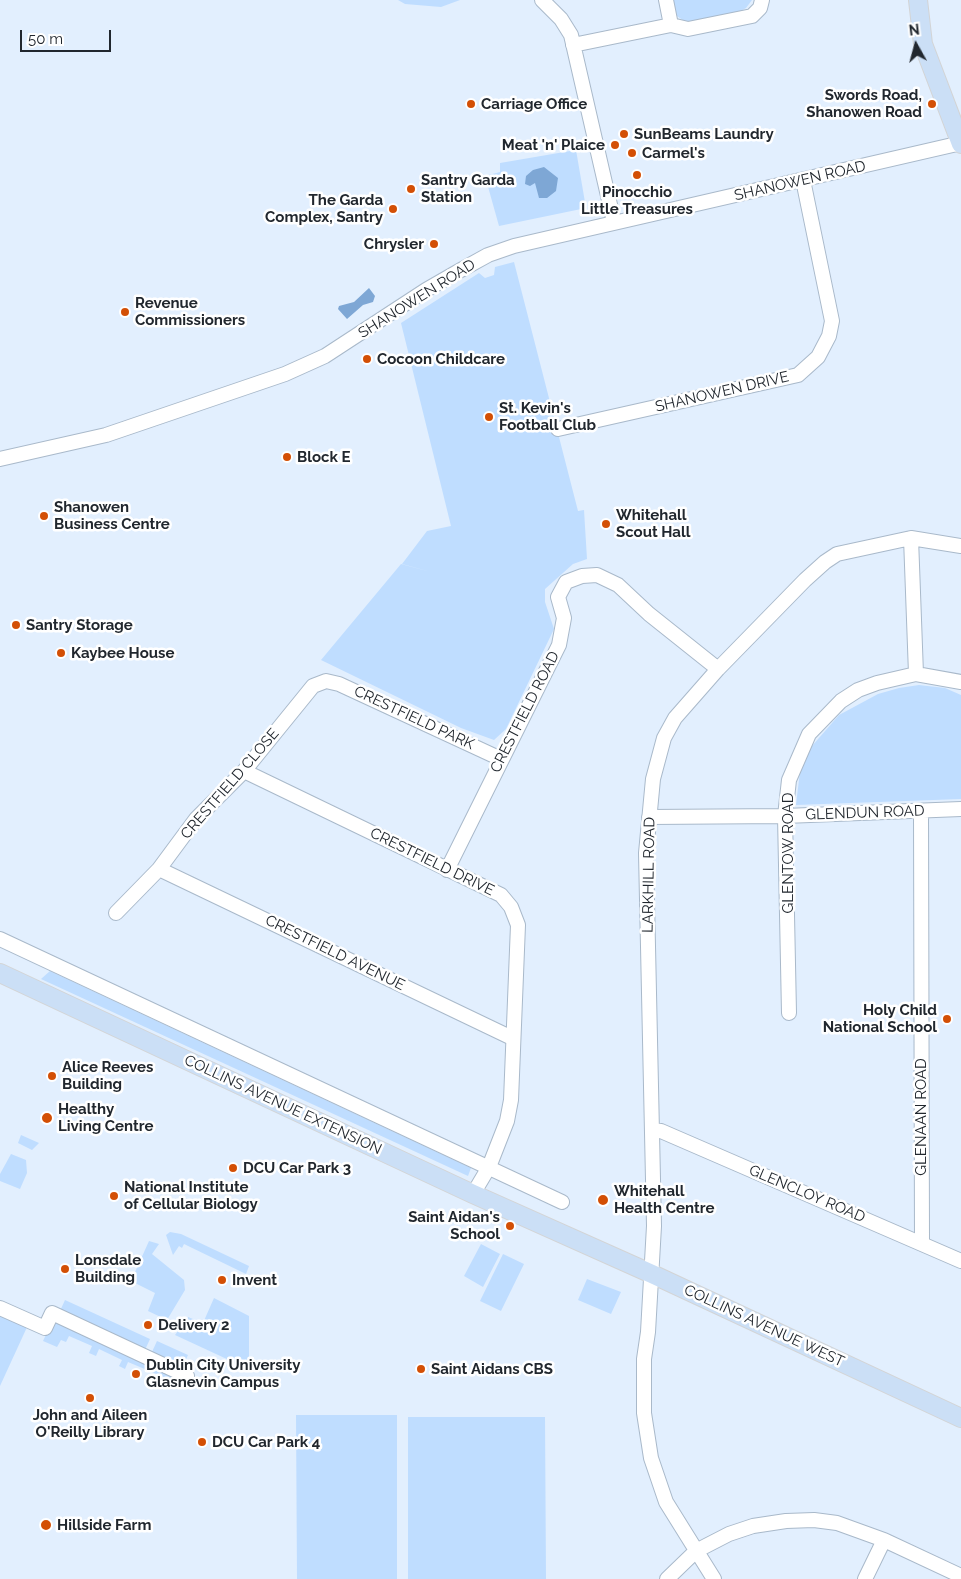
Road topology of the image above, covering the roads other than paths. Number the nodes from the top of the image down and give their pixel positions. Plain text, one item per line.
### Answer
1 (542, 0) edge
2 (666, 0) edge
3 (762, 0) edge
4 (918, 0) edge
5 (671, 24) junction
6 (573, 44) junction
7 (961, 144) edge
8 (803, 180) junction
9 (614, 222) junction
10 (558, 429) dead end
11 (0, 459) edge
12 (911, 538) junction
13 (961, 546) edge
14 (718, 669) junction
15 (916, 674) junction
16 (326, 681) joint
17 (961, 682) edge
18 (501, 759) junction
19 (244, 771) junction
20 (961, 809) edge
21 (921, 811) junction
22 (786, 816) junction
23 (649, 817) junction
24 (159, 869) junction
25 (447, 870) junction
26 (116, 913) dead end
27 (0, 939) edge
28 (0, 973) edge
29 (789, 1013) dead end
30 (512, 1038) junction
31 (652, 1130) junction
32 (489, 1167) junction
33 (473, 1194) junction
34 (562, 1202) dead end
35 (567, 1235) joint
36 (922, 1243) junction
37 (961, 1261) edge
38 (652, 1274) junction
39 (0, 1308) edge
40 (187, 1376) dead end
41 (961, 1418) edge
42 (884, 1540) junction
43 (696, 1551) junction
44 (960, 1574) edge
45 (666, 1579) edge
46 (714, 1579) edge
47 (865, 1579) edge

1 - 6 street
2 - 5 street
3 - 5 street
4 - 7 main road
5 - 6 street
6 - 9 street
7 - 8 street, SHANOWEN ROAD
8 - 9 street, SHANOWEN ROAD
8 - 10 street, SHANOWEN DRIVE
9 - 11 street, SHANOWEN ROAD
12 - 13 street, LARKHILL ROAD
12 - 14 street, LARKHILL ROAD
12 - 15 street
14 - 18 street, CRESTFIELD ROAD
14 - 23 street, LARKHILL ROAD
15 - 17 street, GLENTOW ROAD
15 - 22 street, GLENTOW ROAD
16 - 18 street, CRESTFIELD PARK
16 - 19 street, CRESTFIELD CLOSE
18 - 25 street, CRESTFIELD ROAD
19 - 24 street, CRESTFIELD CLOSE
19 - 25 street, CRESTFIELD DRIVE
20 - 21 street, GLENDUN ROAD
21 - 22 street, GLENDUN ROAD
21 - 36 street, GLENAAN ROAD
22 - 23 street, GLENDUN ROAD
22 - 29 street, GLENTOW ROAD
23 - 31 street, LARKHILL ROAD
24 - 26 street, CRESTFIELD CLOSE
24 - 30 street, CRESTFIELD AVENUE
25 - 30 street, CRESTFIELD DRIVE
27 - 32 street, COLLINS AVENUE EXTENSION
28 - 33 main road, COLLINS AVENUE EXTENSION
30 - 32 street, CRESTFIELD DRIVE
31 - 36 street, GLENCLOY ROAD
31 - 38 street, LARKHILL ROAD
32 - 33 street, CRESTFIELD DRIVE
32 - 34 street, COLLINS AVENUE EXTENSION
33 - 35 main road, COLLINS AVENUE EXTENSION
35 - 38 main road, COLLINS AVENUE WEST
36 - 37 street, GLENCLOY ROAD
38 - 41 main road, COLLINS AVENUE WEST
38 - 43 street, LARKHILL ROAD
39 - 40 street
42 - 43 street
42 - 44 street
42 - 47 street
43 - 45 street
43 - 46 street, LARKHILL ROAD

